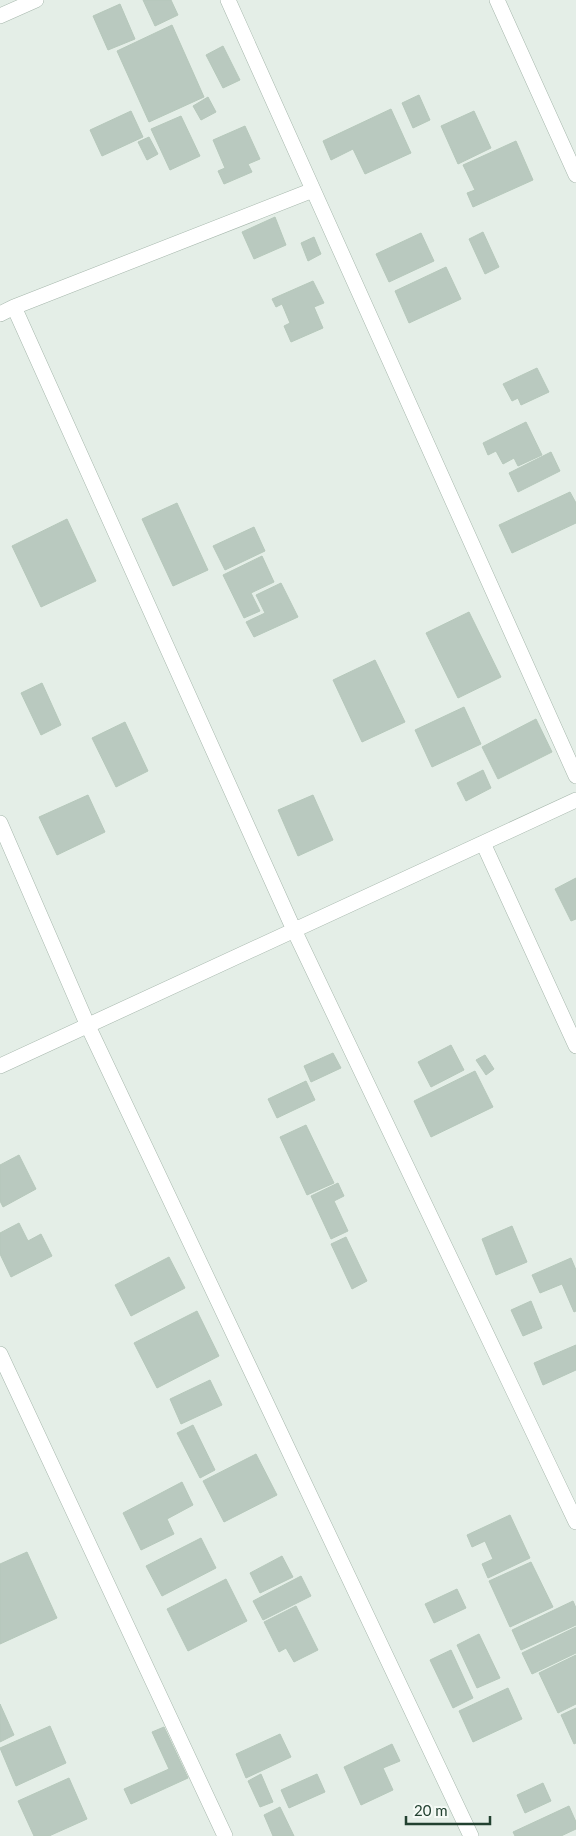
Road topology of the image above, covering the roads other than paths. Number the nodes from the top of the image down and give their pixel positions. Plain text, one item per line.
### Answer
1 (36, 0) edge
2 (228, 0) edge
3 (497, 0) edge
4 (0, 16) edge
5 (576, 175) edge
6 (313, 190) junction
7 (14, 307) junction
8 (0, 314) edge
9 (576, 776) edge
10 (576, 800) edge
11 (0, 823) edge
12 (482, 843) junction
13 (294, 930) junction
14 (88, 1026) junction
15 (576, 1046) edge
16 (0, 1066) edge
17 (0, 1354) edge
18 (576, 1522) edge
19 (226, 1836) edge
20 (471, 1836) edge

1 - 4 street
2 - 6 street
3 - 5 street
6 - 7 street
6 - 9 street
7 - 8 street
7 - 13 street
10 - 12 street
11 - 14 street
12 - 13 street
12 - 15 street
13 - 14 street
13 - 18 street
14 - 16 street
14 - 20 street
17 - 19 street

